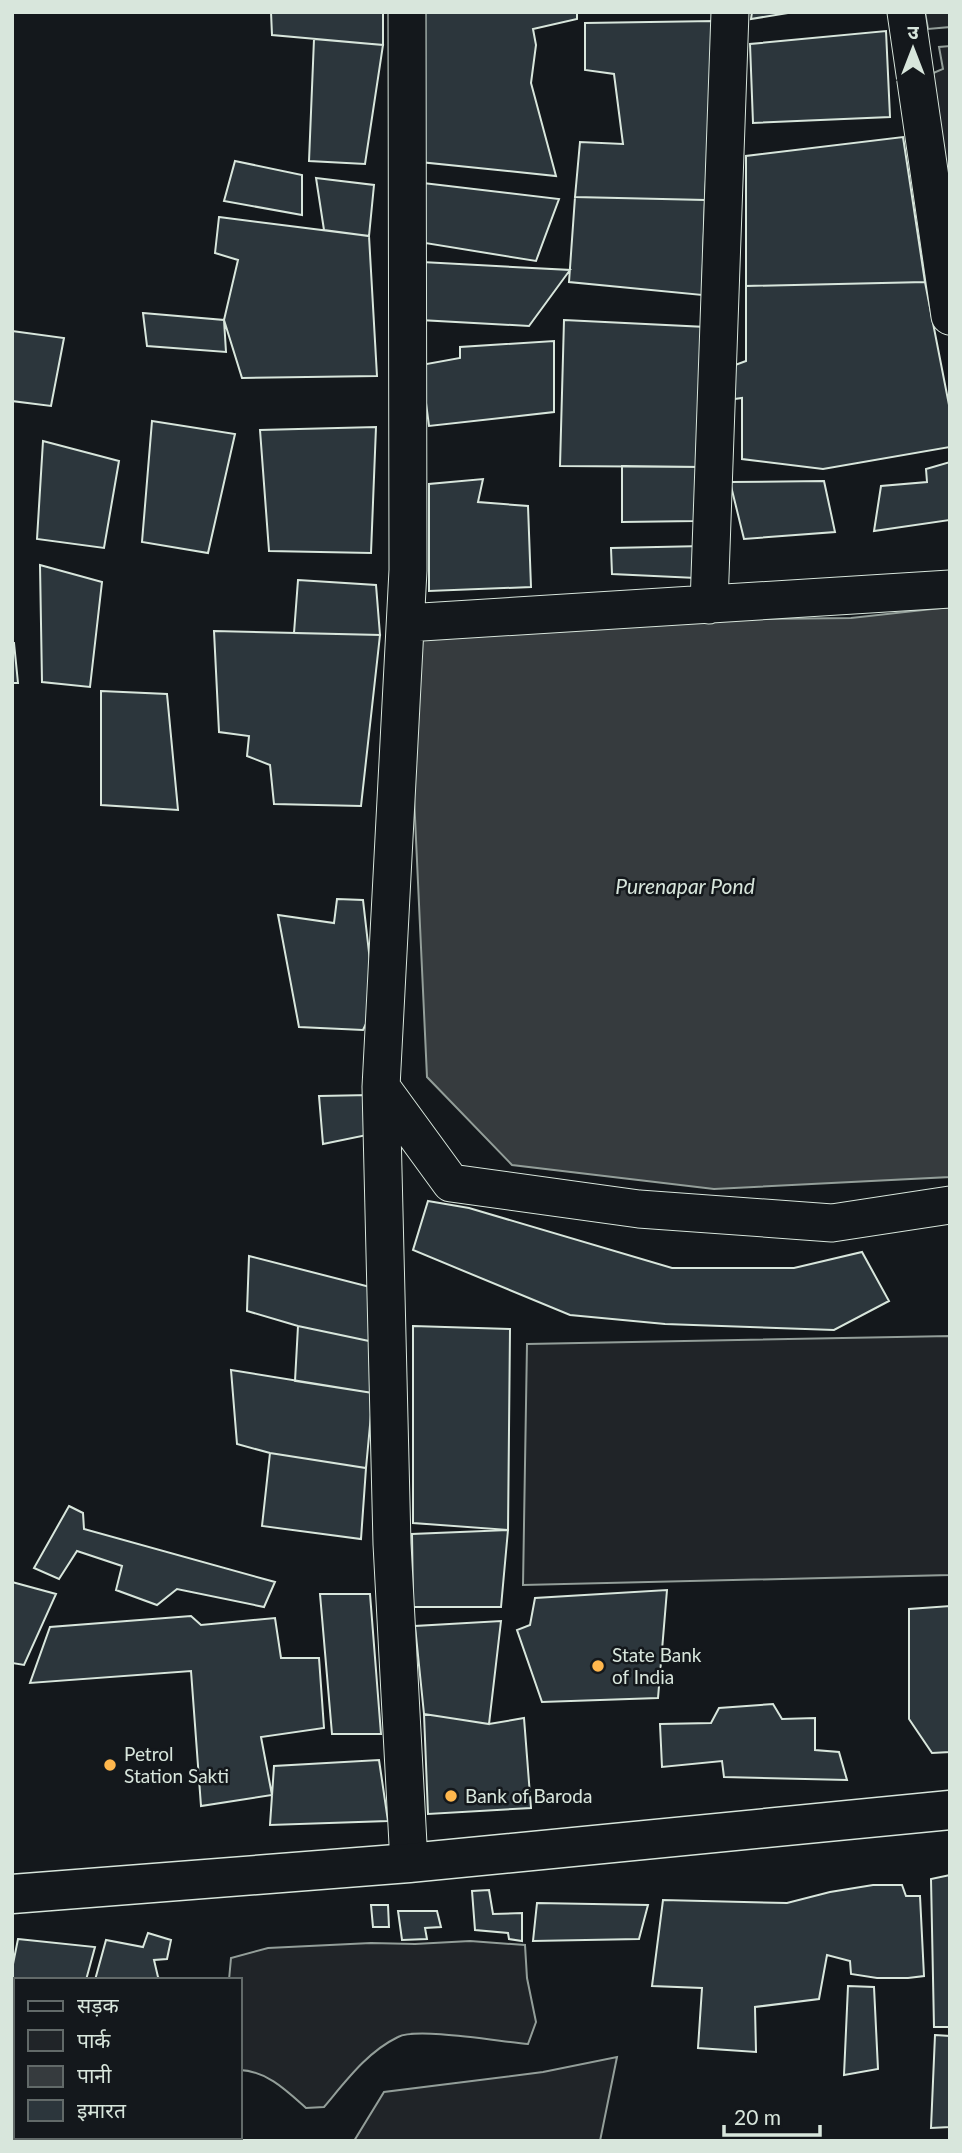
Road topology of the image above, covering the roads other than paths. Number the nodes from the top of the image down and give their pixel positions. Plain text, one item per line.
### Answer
1 (407, 12) edge
2 (730, 12) edge
3 (906, 12) edge
4 (950, 316) edge
5 (950, 589) edge
6 (709, 605) junction
7 (406, 624) junction
8 (382, 1087) junction
9 (950, 1205) edge
10 (950, 1810) edge
11 (409, 1863) junction
12 (12, 1894) edge

1 - 7 street
2 - 6 street
3 - 4 street
5 - 6 street
6 - 7 street
7 - 8 street
8 - 9 street
8 - 11 street
10 - 11 main road
11 - 12 main road

